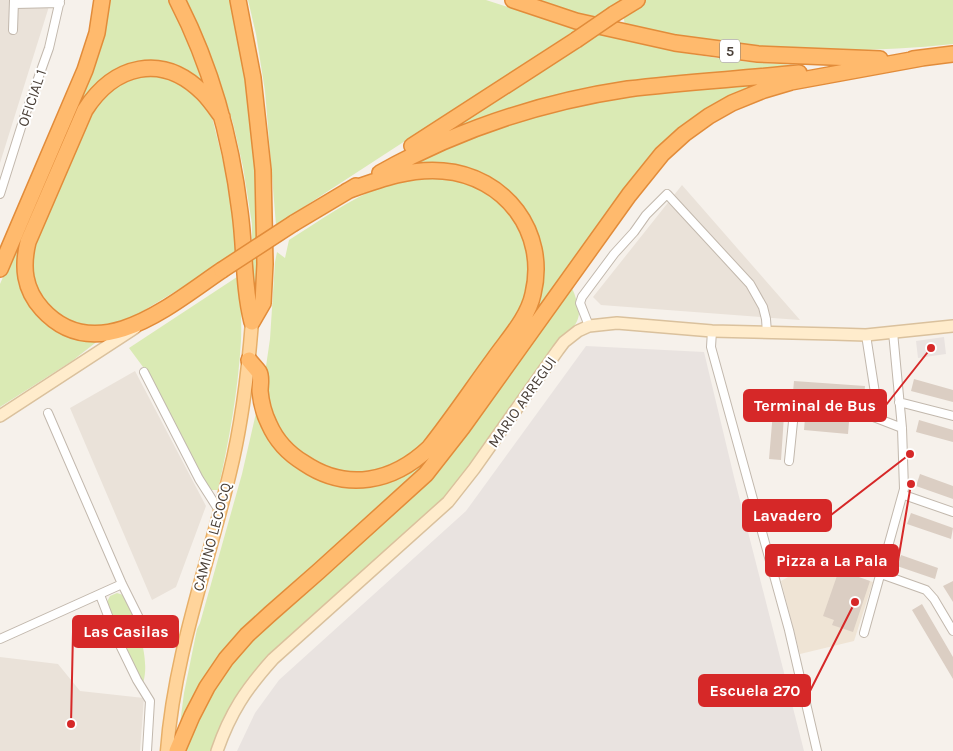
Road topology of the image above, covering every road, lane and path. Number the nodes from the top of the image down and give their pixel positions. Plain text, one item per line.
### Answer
1 (102, 0) edge
2 (177, 0) edge
3 (238, 0) edge
4 (513, 0) edge
5 (637, 0) edge
6 (15, 2) edge
7 (60, 2) edge
8 (13, 30) dead end
9 (953, 54) edge
10 (922, 58) junction
11 (222, 117) junction
12 (347, 191) junction
13 (0, 194) edge
14 (0, 269) edge
15 (147, 320) junction
16 (252, 322) junction
17 (589, 326) junction
18 (953, 326) edge
19 (712, 331) junction
20 (767, 332) junction
21 (893, 332) junction
22 (866, 334) junction
23 (249, 360) junction
24 (144, 372) dead end
25 (899, 402) junction
26 (48, 413) dead end
27 (866, 413) junction
28 (0, 416) edge
29 (953, 416) edge
30 (902, 428) junction
31 (789, 461) dead end
32 (904, 495) junction
33 (220, 512) junction
34 (953, 512) edge
35 (881, 574) junction
36 (122, 584) junction
37 (100, 594) junction
38 (141, 622) dead end
39 (953, 631) edge
40 (864, 633) dead end
41 (0, 639) edge
42 (147, 751) edge
43 (168, 751) edge
44 (177, 751) edge
45 (217, 751) edge
46 (817, 751) edge

1 - 14 highway
2 - 11 highway
3 - 16 highway
4 - 10 highway, 5
5 - 12 highway, bridge
6 - 7 street
6 - 8 street
7 - 13 street, OFICIAL 1
9 - 10 highway, 5
10 - 12 highway
10 - 44 highway
11 - 15 highway
11 - 16 highway
12 - 15 highway, bridge
12 - 23 highway
15 - 28 street
16 - 23 main road, CAMINO LECOCQ
17 - 19 street, MARIO ARREGUI
17 - 20 street
17 - 45 street, MARIO ARREGUI
18 - 21 street, MARIO ARREGUI
19 - 20 street, MARIO ARREGUI
19 - 46 street
20 - 22 street, MARIO ARREGUI
21 - 22 street, MARIO ARREGUI
21 - 25 street
22 - 27 street
23 - 33 main road, CAMINO LECOCQ
24 - 33 street
25 - 29 street
25 - 30 street
26 - 36 street
27 - 30 street
27 - 31 street
30 - 32 street
32 - 34 street
32 - 35 street
33 - 43 main road, CAMINO LECOCQ
35 - 39 street
35 - 40 street
36 - 37 street
36 - 38 street
37 - 41 street
37 - 42 street

